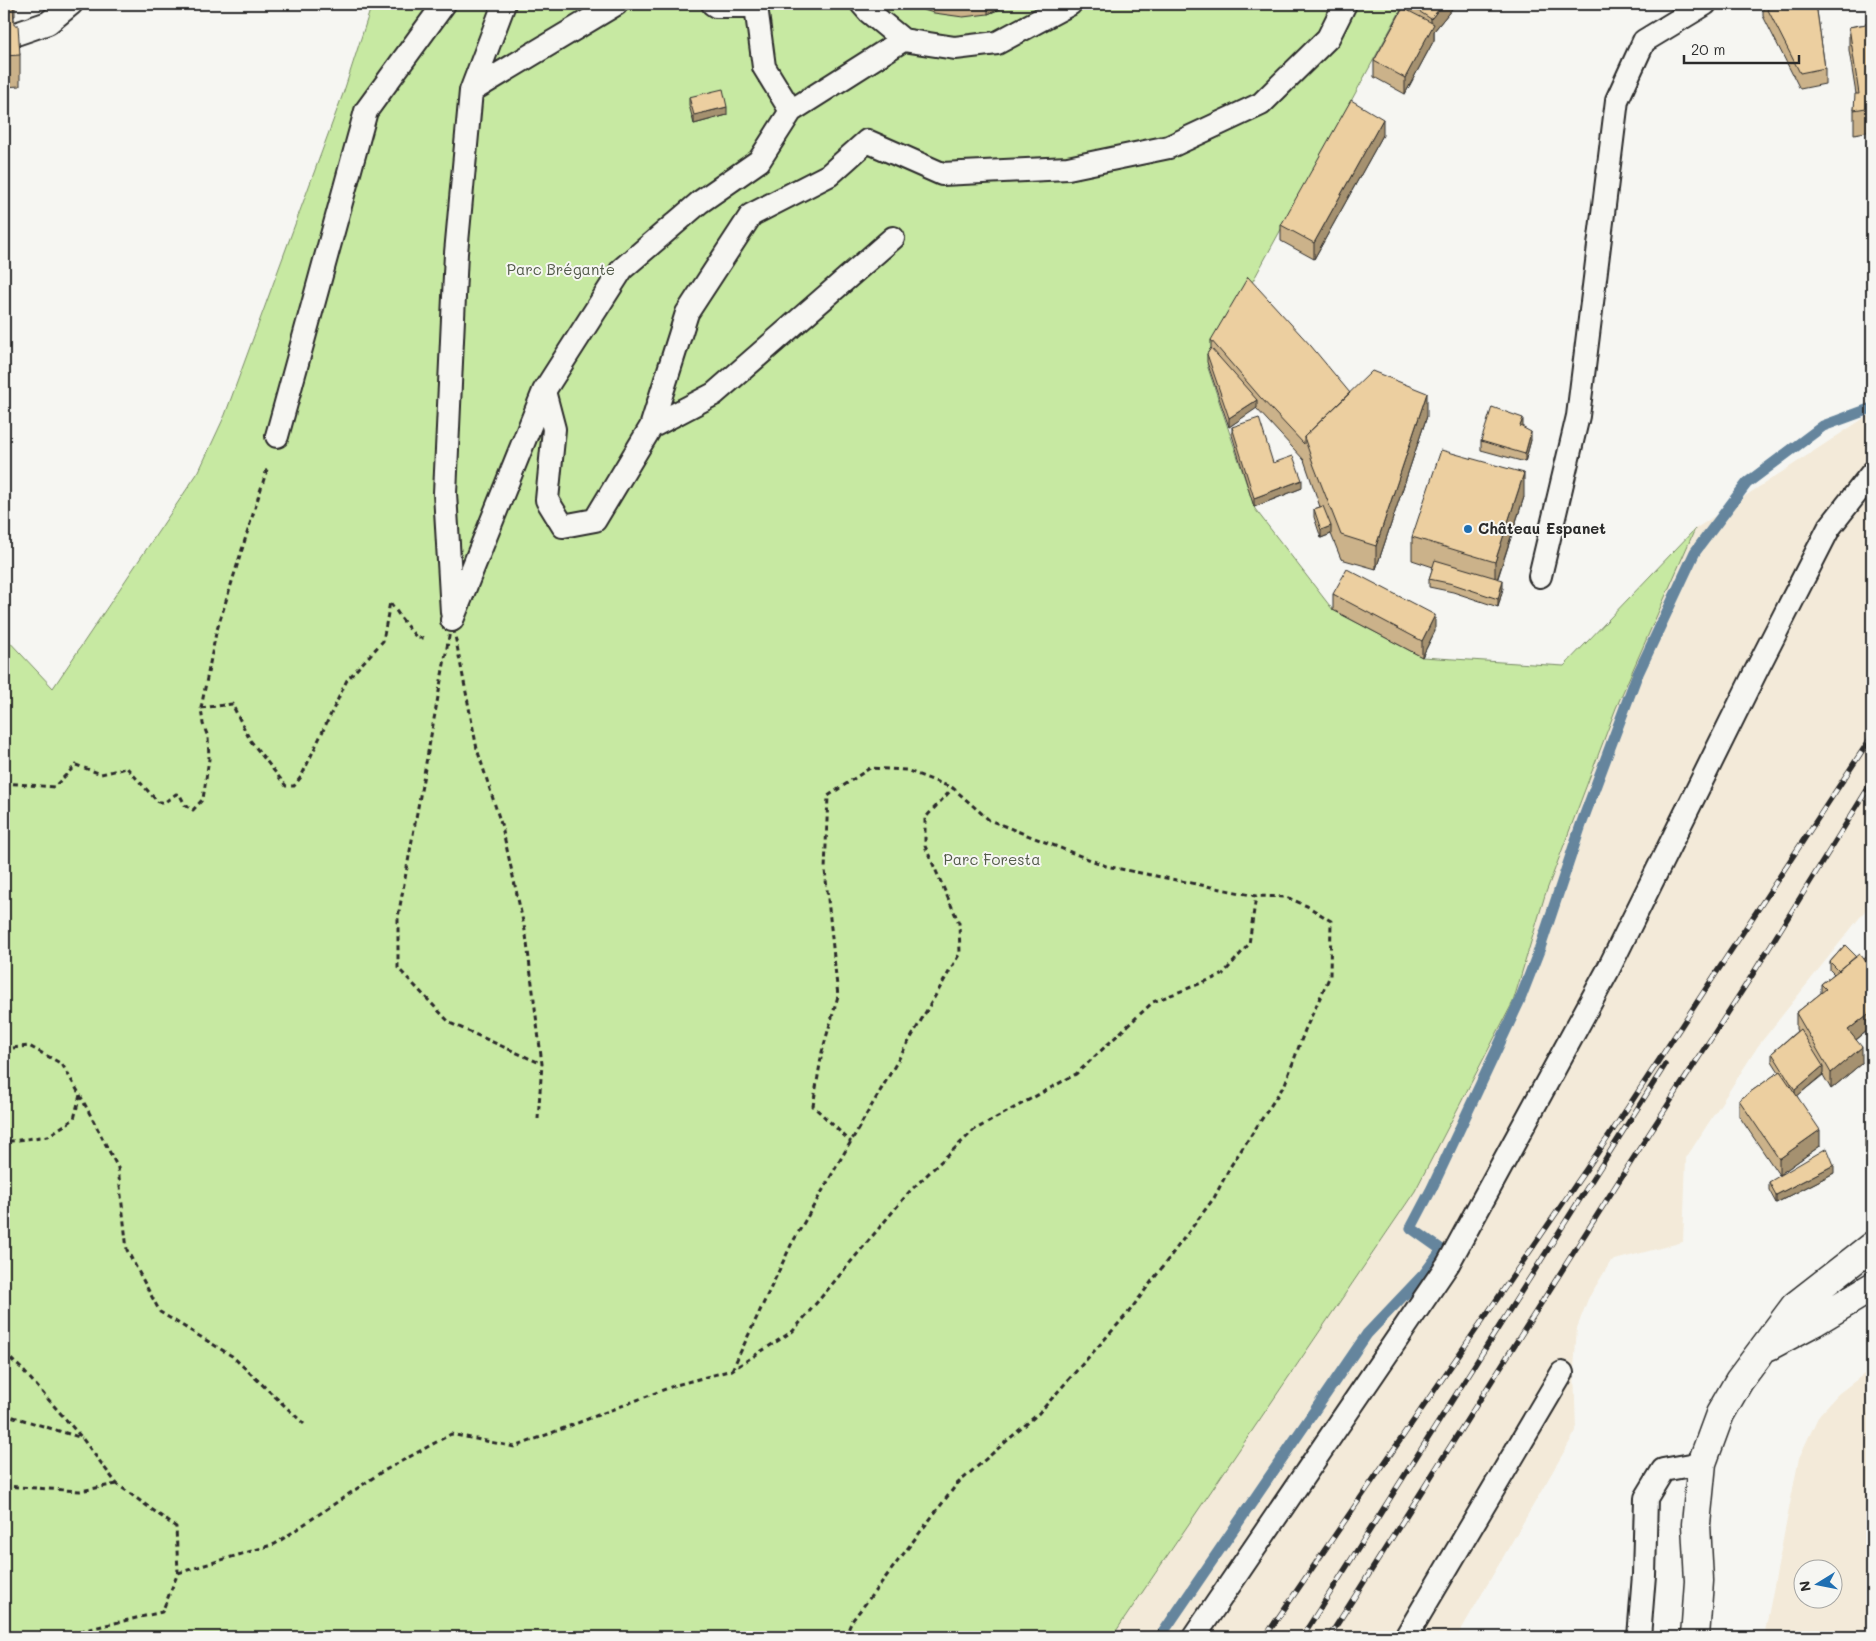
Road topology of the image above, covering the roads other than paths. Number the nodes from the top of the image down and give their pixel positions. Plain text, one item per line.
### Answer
1 (71, 4) edge
2 (444, 4) edge
3 (504, 4) edge
4 (616, 4) edge
5 (713, 4) edge
6 (862, 4) edge
7 (1070, 4) edge
8 (1345, 4) edge
9 (1705, 4) edge
10 (756, 5) edge
11 (13, 35) edge
12 (903, 40) junction
13 (471, 91) junction
14 (791, 111) junction
15 (893, 238) dead end
16 (544, 391) junction
17 (651, 427) junction
18 (277, 436) road end
19 (1872, 473) edge
20 (1540, 576) dead end
21 (1872, 1246) edge
22 (1872, 1287) edge
23 (1761, 1351) junction
24 (1562, 1373) dead end
25 (1702, 1463) junction
26 (1194, 1637) edge
27 (1406, 1637) edge
28 (1639, 1637) edge
29 (1695, 1637) edge

1 - 11 lane
2 - 18 lane
3 - 13 lane
4 - 13 lane
5 - 10 lane
6 - 12 lane
7 - 12 lane
8 - 17 lane
9 - 20 lane
10 - 14 lane
12 - 14 lane
13 - 16 lane
14 - 16 lane
15 - 17 lane
16 - 17 lane
19 - 26 lane
21 - 23 main road
22 - 23 main road
23 - 25 main road
24 - 27 lane
25 - 28 lane
25 - 29 main road

